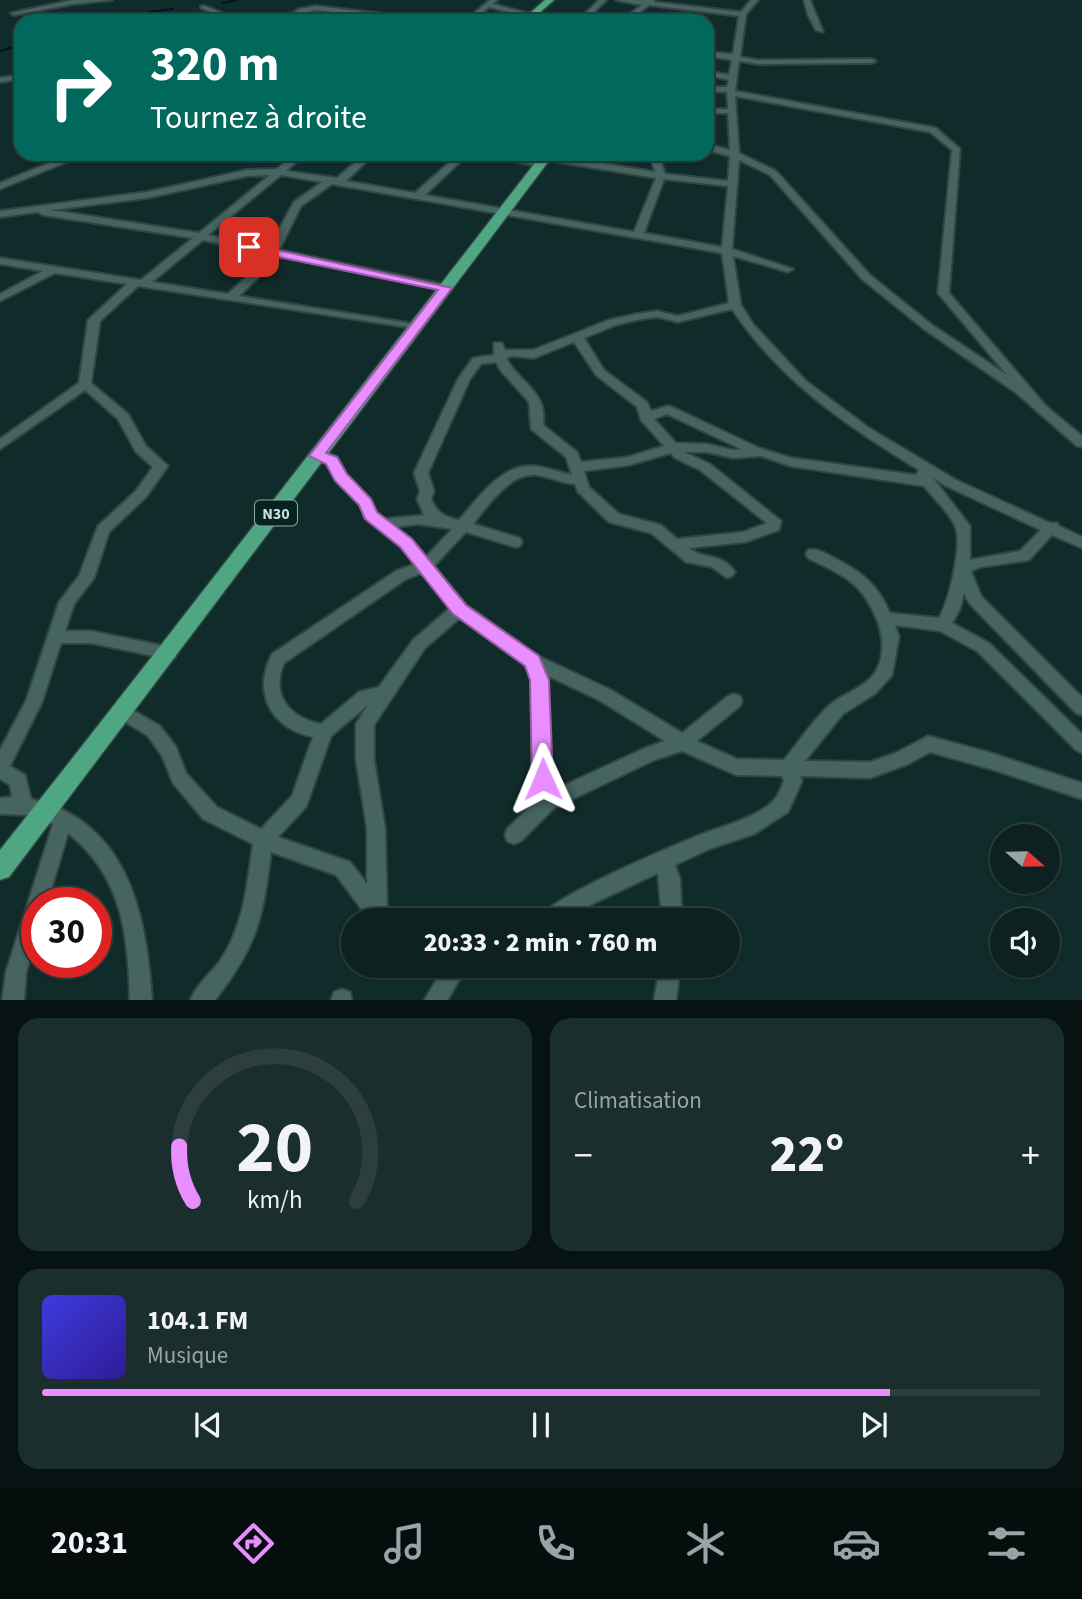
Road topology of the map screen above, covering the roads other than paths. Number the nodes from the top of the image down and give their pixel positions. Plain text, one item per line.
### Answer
1 (109, 0) edge
2 (494, 0) edge
3 (550, 0) edge
4 (603, 0) edge
5 (619, 0) edge
6 (705, 0) edge
7 (739, 0) edge
8 (807, 0) edge
9 (755, 1) edge
10 (650, 2) edge
11 (487, 5) junction
12 (204, 7) dead end
13 (698, 9) junction
14 (14, 13) dead end
15 (221, 14) edge
16 (297, 14) edge
17 (366, 14) edge
18 (476, 14) edge
19 (515, 14) edge
20 (533, 14) edge
21 (588, 14) edge
22 (634, 14) edge
23 (695, 14) edge
24 (743, 14) junction
25 (820, 30) dead end
26 (714, 55) edge
27 (734, 57) junction
28 (872, 61) dead end
29 (714, 77) edge
30 (732, 87) junction
31 (714, 88) edge
32 (714, 111) edge
33 (733, 111) junction
34 (714, 150) edge
35 (735, 154) junction
36 (62, 161) edge
37 (292, 161) edge
38 (361, 161) edge
39 (456, 161) edge
40 (543, 161) edge
41 (564, 161) edge
42 (656, 161) edge
43 (279, 172) junction
44 (660, 176) junction
45 (336, 180) junction
46 (732, 184) junction
47 (0, 186) edge
48 (419, 195) junction
49 (0, 205) edge
50 (30, 210) junction
51 (503, 212) junction
52 (0, 214) edge
53 (638, 235) junction
54 (202, 238) junction
55 (727, 251) junction
56 (272, 252) junction
57 (0, 261) edge
58 (55, 269) junction
59 (788, 269) dead end
60 (139, 283) junction
61 (446, 288) junction
62 (0, 298) edge
63 (230, 298) junction
64 (735, 305) junction
65 (415, 327) junction
66 (576, 337) junction
67 (498, 351) junction
68 (85, 384) junction
69 (1040, 406) junction
70 (646, 417) junction
71 (1082, 443) edge
72 (0, 445) edge
73 (675, 447) junction
74 (762, 452) junction
75 (316, 456) junction
76 (914, 458) junction
77 (578, 474) junction
78 (924, 481) junction
79 (439, 519) junction
80 (382, 524) junction
81 (463, 527) junction
82 (1052, 527) junction
83 (515, 542) dead end
84 (1082, 543) edge
85 (675, 544) junction
86 (813, 554) dead end
87 (424, 567) junction
88 (963, 569) junction
89 (727, 572) dead end
90 (460, 609) junction
91 (884, 618) junction
92 (943, 625) junction
93 (54, 638) junction
94 (169, 653) junction
95 (533, 661) junction
96 (384, 693) junction
97 (734, 701) dead end
98 (1082, 708) edge
99 (122, 711) junction
100 (324, 732) junction
101 (683, 743) junction
102 (1082, 745) edge
103 (0, 768) edge
104 (788, 768) junction
105 (1082, 791) edge
106 (22, 804) junction
107 (0, 806) edge
108 (541, 807) junction
109 (45, 810) junction
110 (63, 820) junction
111 (514, 835) dead end
112 (263, 839) junction
113 (666, 863) junction
114 (0, 870) edge
115 (374, 908) edge
116 (380, 908) edge
117 (568, 908) edge
118 (671, 908) edge
119 (448, 978) edge
120 (668, 978) edge
121 (13, 1000) edge
122 (141, 1000) edge
123 (200, 1000) edge
124 (434, 1000) edge
125 (665, 1000) edge

1 - 14 street
2 - 11 street
3 - 20 main road
4 - 21 street
5 - 10 street
6 - 13 street
7 - 9 street
8 - 25 street
9 - 24 street
10 - 13 street
10 - 22 street
11 - 18 street
11 - 19 street
12 - 15 street
13 - 23 street
13 - 24 street
16 - 17 street
24 - 27 street
26 - 27 street
27 - 28 street
27 - 30 street
29 - 30 street
30 - 31 street
30 - 33 street
30 - 69 street
32 - 33 street
33 - 35 street
34 - 35 street
35 - 46 street
35 - 69 street
36 - 47 street
37 - 43 street
38 - 45 street
39 - 48 street
40 - 51 main road, N30
41 - 44 street
42 - 44 street
43 - 45 street
43 - 50 street
43 - 54 street
44 - 46 street
44 - 53 street
45 - 48 street
45 - 56 street
46 - 55 street
48 - 51 street
49 - 50 street
50 - 52 street
50 - 54 street
51 - 53 street
51 - 61 main road, N30
53 - 55 street
54 - 56 street
54 - 60 street
55 - 59 street
55 - 64 street
56 - 61 street
56 - 63 street
57 - 58 street
58 - 60 street
58 - 62 street
60 - 63 street
60 - 68 street
61 - 65 main road, N30
63 - 65 street
64 - 66 street
64 - 76 street
65 - 75 main road, N30
66 - 67 street
66 - 70 street
67 - 77 street
67 - 79 street
68 - 72 street
68 - 93 street
69 - 71 street
70 - 73 street
70 - 74 street
73 - 74 street
73 - 77 street
73 - 85 street
74 - 78 street
75 - 80 street
75 - 94 main road, N30
76 - 78 street
76 - 82 street
77 - 81 street
77 - 85 street
78 - 88 street
79 - 80 street
79 - 81 street
80 - 87 street
81 - 83 street
81 - 87 street
82 - 84 street
82 - 88 street
85 - 89 street
86 - 91 street
87 - 90 street
87 - 100 street
88 - 92 street
88 - 98 street
90 - 95 street
90 - 96 street
91 - 92 street
91 - 104 street
92 - 102 street
93 - 94 street
93 - 103 street
94 - 99 main road, N30
95 - 101 street
95 - 108 street
96 - 100 street
96 - 116 street
97 - 101 street
99 - 109 main road, N30
99 - 112 street
100 - 112 street
101 - 104 street
101 - 108 street
103 - 106 street
104 - 105 street
104 - 113 street
106 - 107 street
106 - 109 street
108 - 111 street
109 - 110 street
109 - 114 main road, N30
110 - 121 street
110 - 122 street
112 - 115 street
112 - 123 street
113 - 117 street
113 - 118 street
119 - 124 street
120 - 125 street

